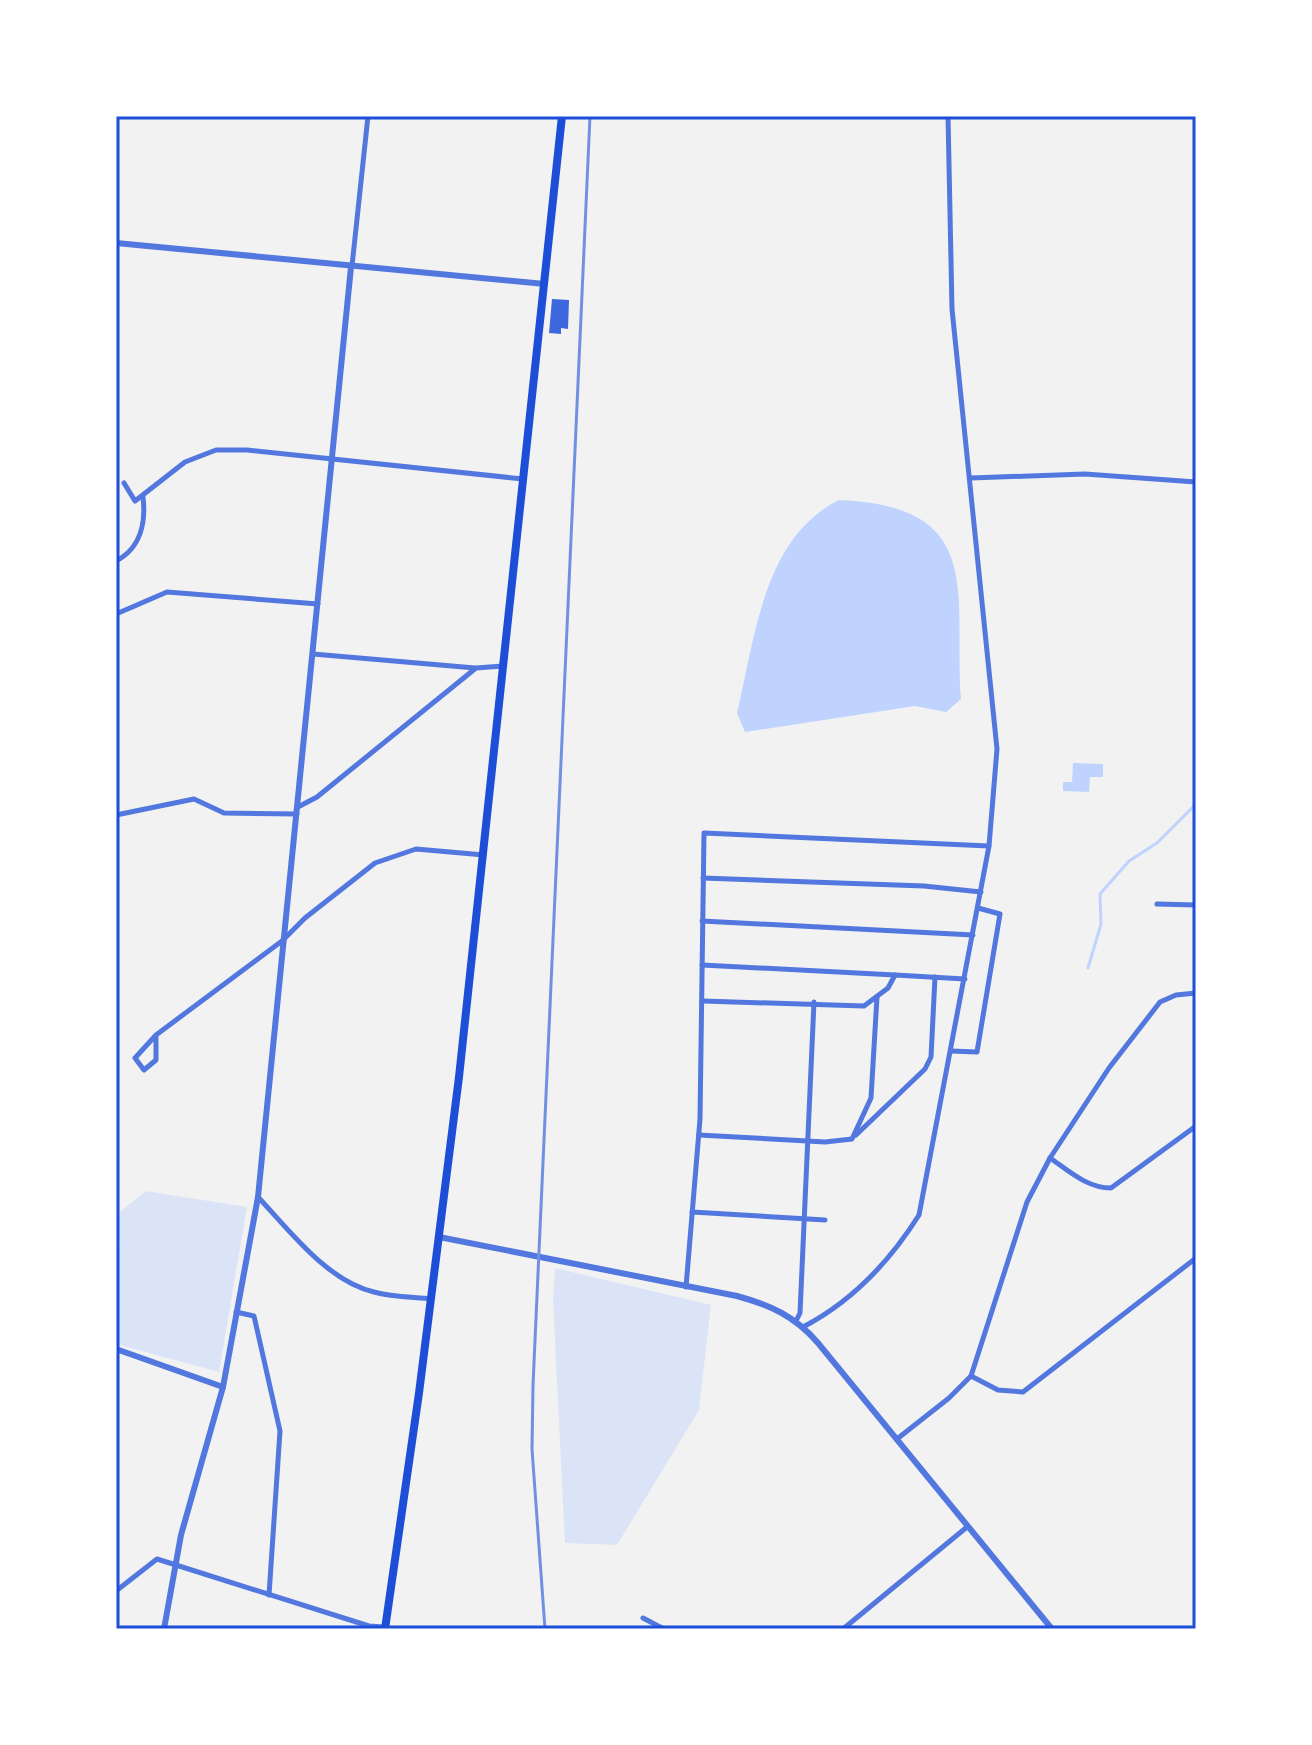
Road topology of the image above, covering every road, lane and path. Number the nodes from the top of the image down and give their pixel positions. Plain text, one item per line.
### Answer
1 (368, 116) edge
2 (562, 116) edge
3 (948, 116) edge
4 (116, 243) edge
5 (351, 267) junction
6 (545, 284) junction
7 (333, 457) junction
8 (971, 478) junction
9 (523, 479) junction
10 (1196, 482) edge
11 (124, 483) dead end
12 (143, 497) junction
13 (116, 561) edge
14 (318, 604) junction
15 (116, 614) edge
16 (313, 654) junction
17 (503, 666) junction
18 (476, 668) junction
19 (298, 810) junction
20 (116, 815) edge
21 (989, 846) junction
22 (484, 855) junction
23 (703, 878) junction
24 (981, 892) junction
25 (1157, 904) dead end
26 (1196, 905) edge
27 (978, 908) junction
28 (702, 921) junction
29 (973, 935) junction
30 (282, 941) junction
31 (702, 965) junction
32 (895, 975) junction
33 (935, 977) junction
34 (965, 979) junction
35 (1196, 993) edge
36 (877, 997) junction
37 (703, 1001) junction
38 (814, 1002) junction
39 (156, 1035) junction
40 (951, 1051) junction
41 (1196, 1126) edge
42 (699, 1135) junction
43 (852, 1139) junction
44 (809, 1140) junction
45 (1050, 1158) junction
46 (258, 1197) junction
47 (692, 1212) junction
48 (806, 1217) junction
49 (825, 1220) dead end
50 (439, 1237) junction
51 (1196, 1258) edge
52 (686, 1287) junction
53 (432, 1299) junction
54 (236, 1312) junction
55 (796, 1321) junction
56 (803, 1327) junction
57 (116, 1349) edge
58 (971, 1376) junction
59 (223, 1387) junction
60 (897, 1439) junction
61 (967, 1527) junction
62 (175, 1566) junction
63 (116, 1591) edge
64 (269, 1595) junction
65 (643, 1618) dead end
66 (385, 1628) edge
67 (164, 1629) edge
68 (664, 1629) edge
69 (843, 1629) edge
70 (1052, 1629) edge

1 - 5 street
2 - 6 main road
3 - 8 street
4 - 5 street
5 - 6 street
5 - 7 street
6 - 9 main road
7 - 9 street
7 - 12 street
7 - 14 street
8 - 10 street
8 - 21 street
9 - 17 main road
11 - 12 street
12 - 13 street
14 - 15 street
14 - 16 street
16 - 18 street
16 - 19 street
17 - 18 street
17 - 22 main road
18 - 19 street
19 - 20 street
19 - 30 street
21 - 23 street
21 - 24 street
22 - 30 street
22 - 50 main road
23 - 24 street
23 - 28 street
24 - 27 street
25 - 26 street
27 - 29 street
27 - 40 street
28 - 29 street
28 - 31 street
29 - 34 street
30 - 39 street
30 - 46 street
31 - 32 street
31 - 37 street
32 - 33 street
32 - 36 street
33 - 34 street
33 - 43 street
34 - 40 street
35 - 45 street
36 - 38 street
36 - 43 street
37 - 38 street
37 - 42 street
38 - 44 street
39 - 39 street
40 - 56 street
41 - 45 street
42 - 44 street
42 - 47 street
43 - 44 street
44 - 48 street
45 - 58 street
46 - 53 street
46 - 54 street
47 - 48 street
47 - 52 street
48 - 49 street
48 - 55 street
50 - 52 street
50 - 53 main road
51 - 58 street
52 - 55 street
53 - 66 main road
54 - 59 street
54 - 64 street
55 - 56 street
56 - 60 street
57 - 59 street
58 - 60 street
59 - 62 street
60 - 61 street
61 - 69 street
61 - 70 street
62 - 63 street
62 - 64 street
62 - 67 street
64 - 66 street
65 - 68 street

